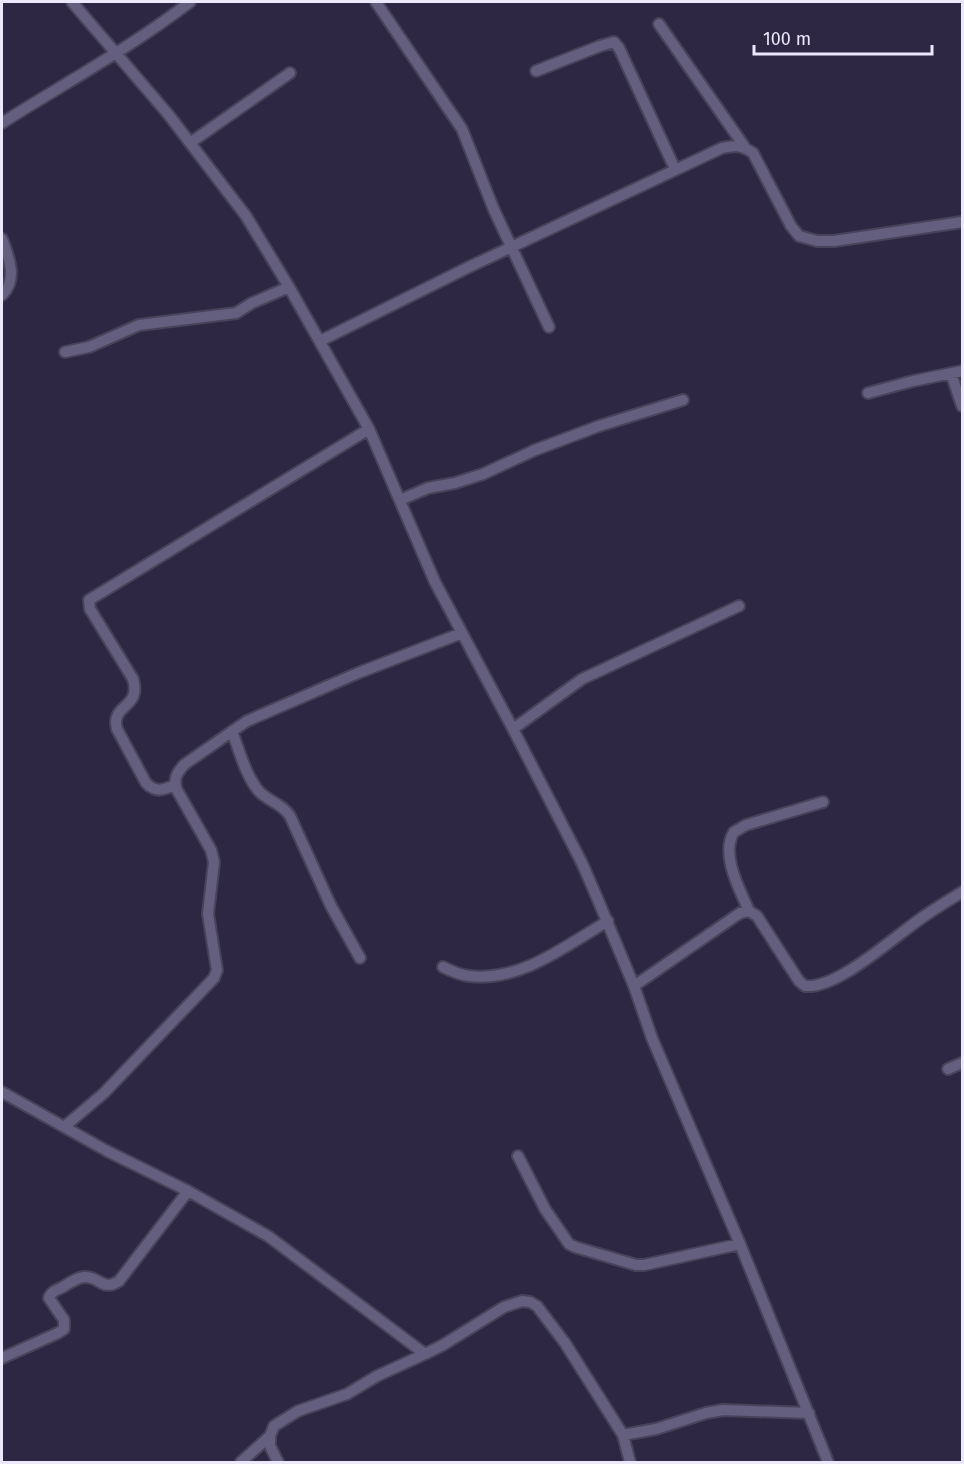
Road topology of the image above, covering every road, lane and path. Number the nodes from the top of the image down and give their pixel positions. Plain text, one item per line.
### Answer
1 (72, 2) edge
2 (190, 2) edge
3 (376, 2) edge
4 (659, 24) dead end
5 (116, 54) junction
6 (536, 71) dead end
7 (290, 73) dead end
8 (2, 123) edge
9 (190, 142) junction
10 (744, 146) junction
11 (675, 169) junction
12 (963, 222) edge
13 (2, 239) edge
14 (510, 247) junction
15 (289, 287) junction
16 (2, 295) edge
17 (549, 327) dead end
18 (320, 341) junction
19 (65, 352) dead end
20 (963, 371) edge
21 (951, 374) junction
22 (868, 393) dead end
23 (683, 400) dead end
24 (963, 406) edge
25 (369, 429) junction
26 (400, 500) junction
27 (739, 606) dead end
28 (462, 633) junction
29 (513, 729) junction
30 (232, 731) junction
31 (175, 785) junction
32 (823, 802) dead end
33 (963, 892) edge
34 (749, 911) junction
35 (608, 921) junction
36 (360, 958) dead end
37 (442, 967) dead end
38 (634, 986) junction
39 (963, 1063) edge
40 (948, 1069) dead end
41 (2, 1092) edge
42 (64, 1126) junction
43 (518, 1156) dead end
44 (188, 1191) junction
45 (740, 1244) junction
46 (425, 1354) junction
47 (2, 1358) edge
48 (809, 1413) junction
49 (623, 1434) junction
50 (270, 1436) junction
51 (241, 1462) edge
52 (278, 1462) edge
53 (630, 1462) edge
54 (828, 1462) edge

1 - 5 street
2 - 5 street
3 - 14 street
4 - 10 street
5 - 8 street
5 - 9 street
6 - 11 street
7 - 9 street
9 - 15 street
10 - 11 street
10 - 12 street
11 - 14 street
13 - 16 street
14 - 17 street
14 - 18 street
15 - 18 street
15 - 19 street
18 - 25 street
20 - 21 street
21 - 22 street
21 - 24 street
23 - 26 street
25 - 26 street
25 - 31 street
26 - 28 street
27 - 29 street
28 - 29 street
28 - 30 street
29 - 35 street
30 - 31 street
30 - 36 street
31 - 42 street
32 - 34 street
33 - 34 street
34 - 38 street
35 - 37 street
35 - 38 street
38 - 45 street
39 - 40 street
41 - 42 street
42 - 44 street
43 - 45 street
44 - 46 street
44 - 47 street
45 - 48 street
46 - 49 street
46 - 50 street
48 - 49 street
48 - 54 street
49 - 53 street
50 - 51 street
50 - 52 street

